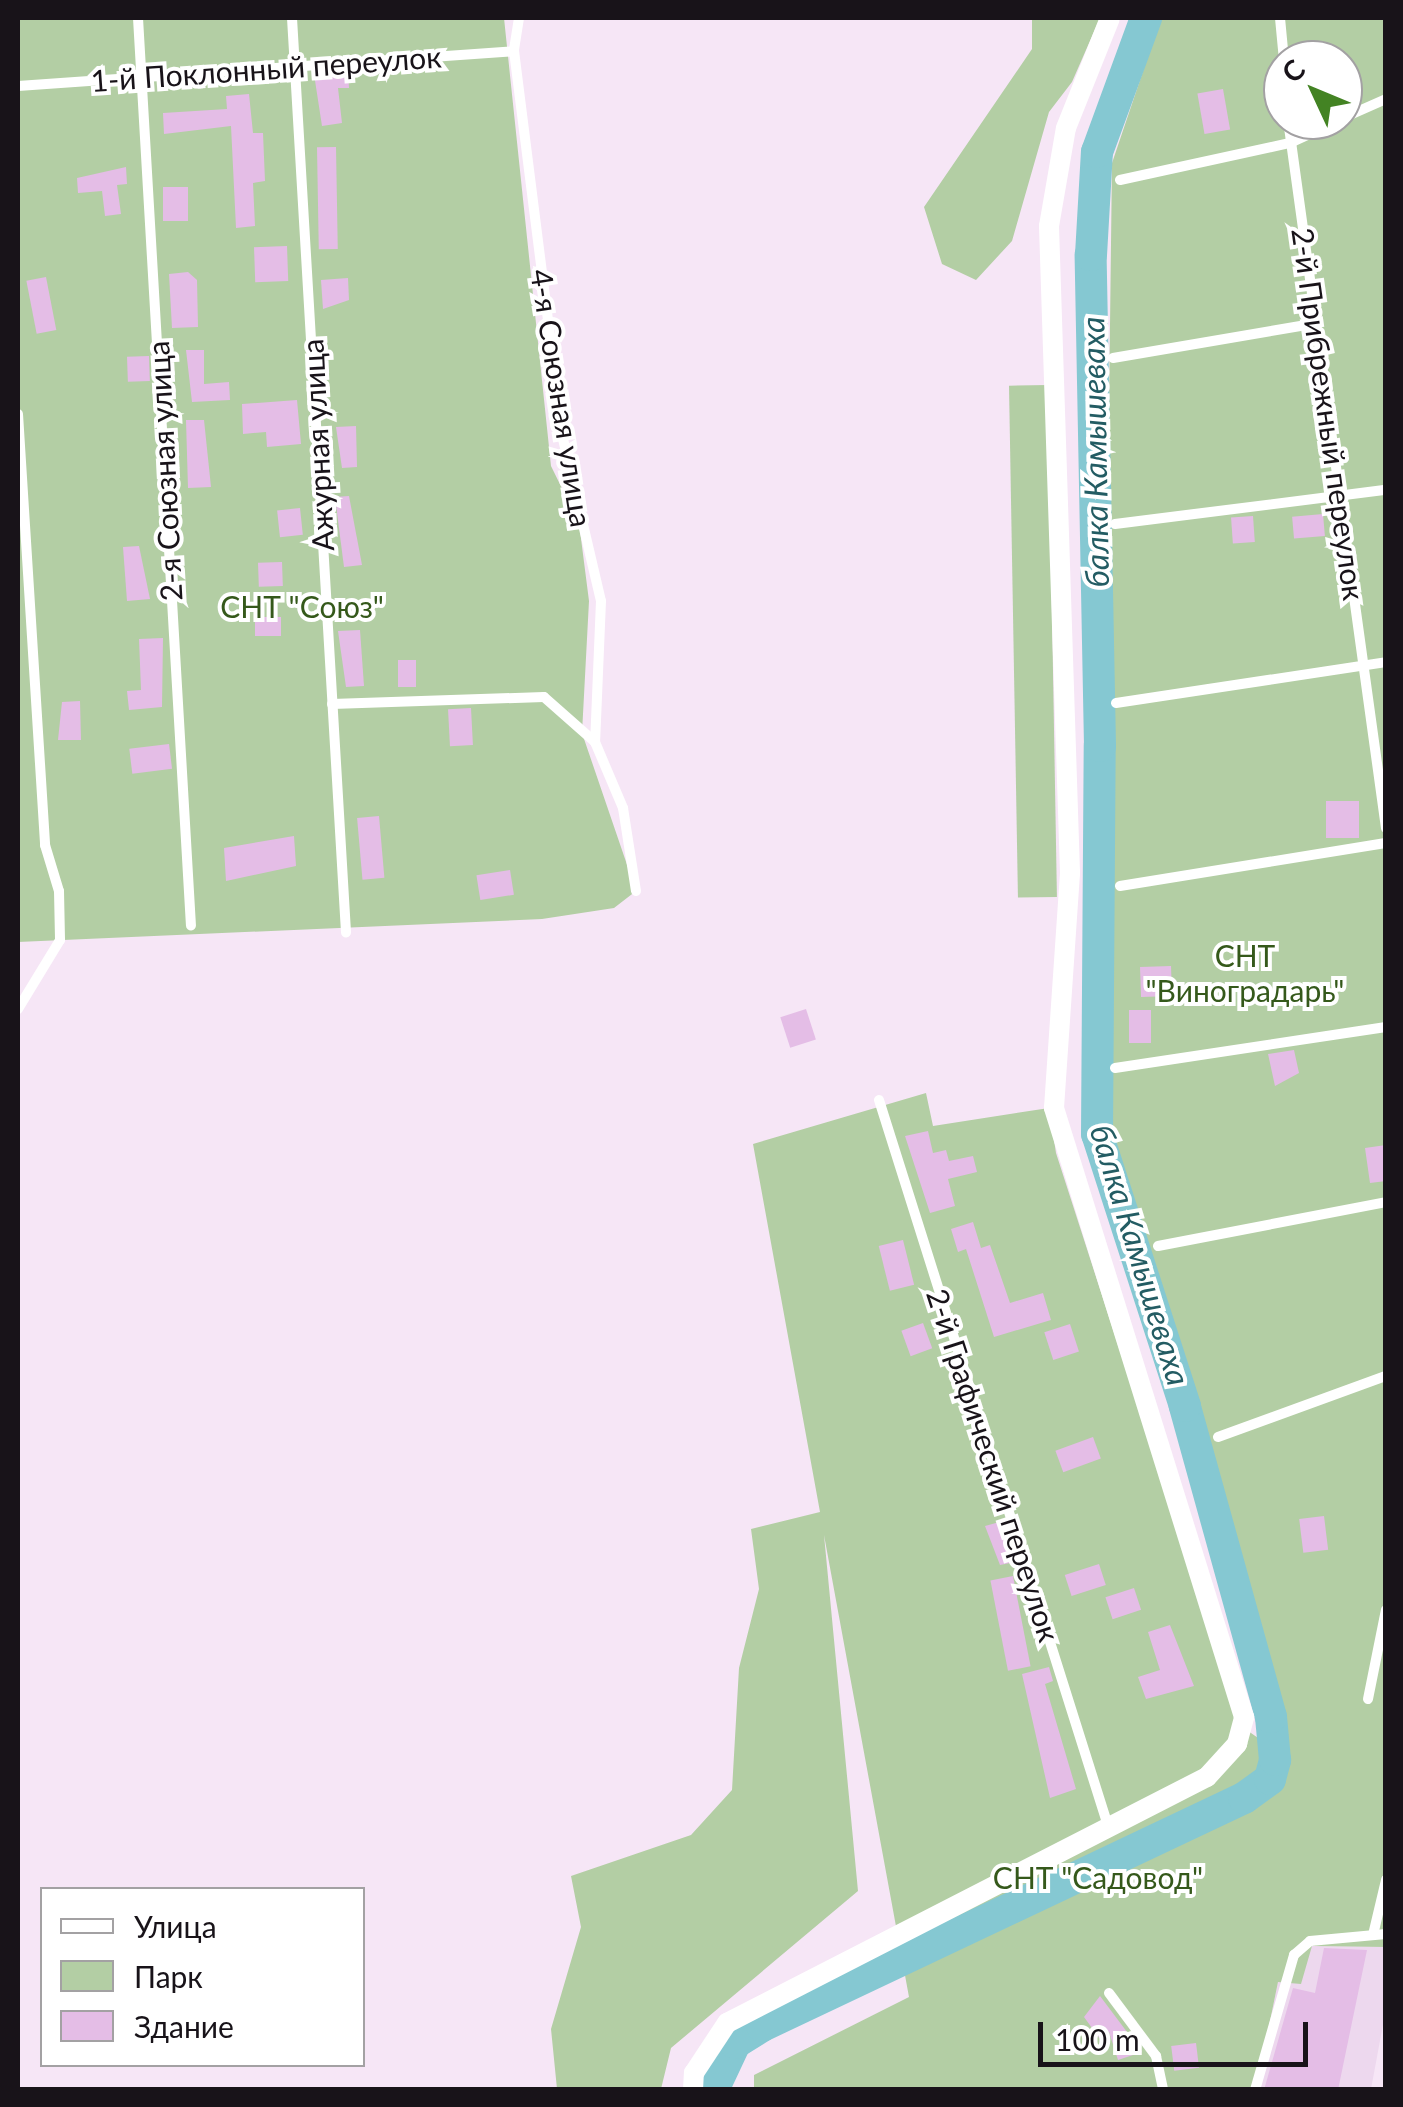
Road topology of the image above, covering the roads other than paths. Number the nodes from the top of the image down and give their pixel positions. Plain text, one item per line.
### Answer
1 (138, 18) edge
2 (292, 18) edge
3 (519, 18) edge
4 (1110, 18) edge
5 (514, 51) junction
6 (294, 62) junction
7 (142, 78) junction
8 (18, 86) edge
9 (1386, 99) edge
10 (1363, 109) edge
11 (1294, 140) edge
12 (1290, 142) junction
13 (1120, 180) dead end
14 (1318, 324) junction
15 (1114, 358) dead end
16 (18, 414) edge
17 (1386, 490) edge
18 (1344, 498) junction
19 (1115, 524) dead end
20 (1386, 662) edge
21 (1363, 666) junction
22 (1116, 702) dead end
23 (332, 704) junction
24 (594, 742) junction
25 (1386, 828) edge
26 (1386, 844) edge
27 (1120, 886) dead end
28 (636, 891) dead end
29 (191, 925) dead end
30 (346, 932) dead end
31 (18, 1009) edge
32 (1386, 1027) edge
33 (1115, 1068) dead end
34 (879, 1100) dead end
35 (1386, 1202) edge
36 (1158, 1246) dead end
37 (1386, 1376) edge
38 (1218, 1437) dead end
39 (1386, 1610) edge
40 (1368, 1699) dead end
41 (1110, 1830) junction
42 (1386, 1880) edge
43 (1379, 1934) edge
44 (1109, 1993) dead end
45 (693, 2090) edge
46 (1163, 2090) edge
47 (1255, 2090) edge

1 - 7 lane, 2-я Союзная улица
2 - 6 lane, Ажурная улица
3 - 5 lane, 4-я Союзная улица
4 - 41 street
5 - 6 lane, 1-й Поклонный переулок
5 - 24 lane, 4-я Союзная улица
6 - 7 lane, 1-й Поклонный переулок
6 - 23 lane, Ажурная улица
7 - 8 lane, 1-й Поклонный переулок
7 - 29 lane, 2-я Союзная улица
9 - 10 lane
11 - 12 lane
12 - 13 lane
12 - 14 lane, 2-й Прибрежный переулок
14 - 15 lane
14 - 18 lane, 2-й Прибрежный переулок
16 - 31 lane
17 - 18 lane
18 - 19 lane
18 - 21 lane, 2-й Прибрежный переулок
20 - 21 lane
21 - 22 lane
21 - 25 lane, 2-й Прибрежный переулок
23 - 24 lane
23 - 30 lane, Ажурная улица
24 - 28 lane, 4-я Союзная улица
26 - 27 lane
32 - 33 lane
34 - 41 lane, 2-й Графический переулок
35 - 36 lane
37 - 38 lane
39 - 40 lane
41 - 45 street
42 - 43 lane
43 - 47 lane
44 - 46 lane

